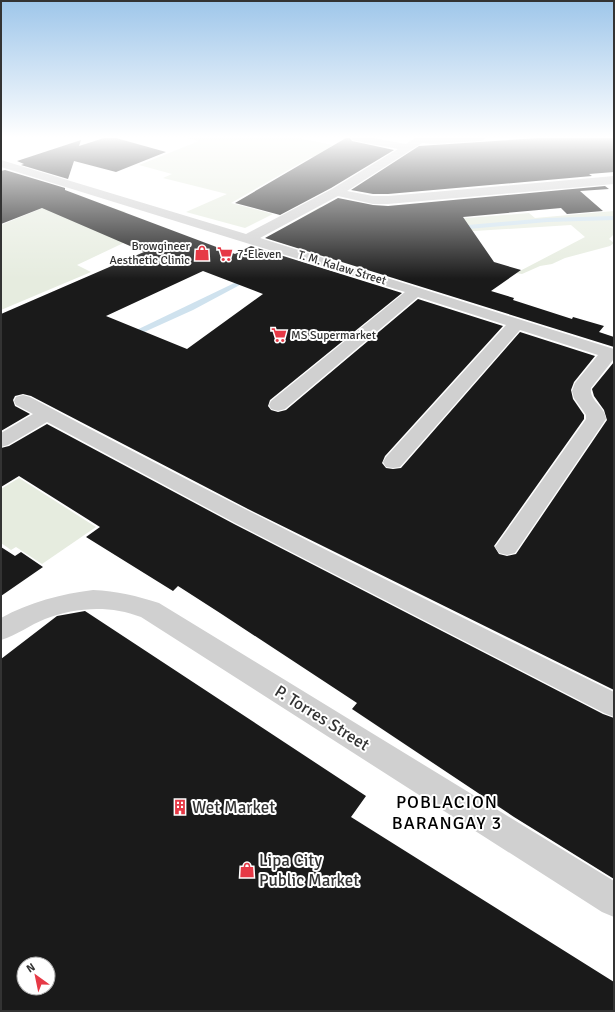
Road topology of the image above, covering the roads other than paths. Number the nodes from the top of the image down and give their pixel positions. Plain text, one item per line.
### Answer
1 (71, 185) edge
2 (347, 185) edge
3 (555, 185) edge
4 (336, 192) junction
5 (248, 239) junction
6 (416, 291) junction
7 (517, 323) junction
8 (611, 354) edge
9 (23, 401) dead end
10 (278, 405) dead end
11 (47, 414) junction
12 (1, 441) edge
13 (393, 462) dead end
14 (508, 547) dead end
15 (8, 626) edge
16 (614, 705) edge
17 (614, 900) edge

1 - 5 street, T. M. Kalaw Street
2 - 4 street
3 - 4 street
4 - 5 street
5 - 6 street, T. M. Kalaw Street
6 - 7 street, T. M. Kalaw Street
6 - 10 street
7 - 8 street, T. M. Kalaw Street
7 - 13 street
8 - 14 street
9 - 11 street
11 - 12 street
11 - 16 street
15 - 17 street, P. Torres Street

